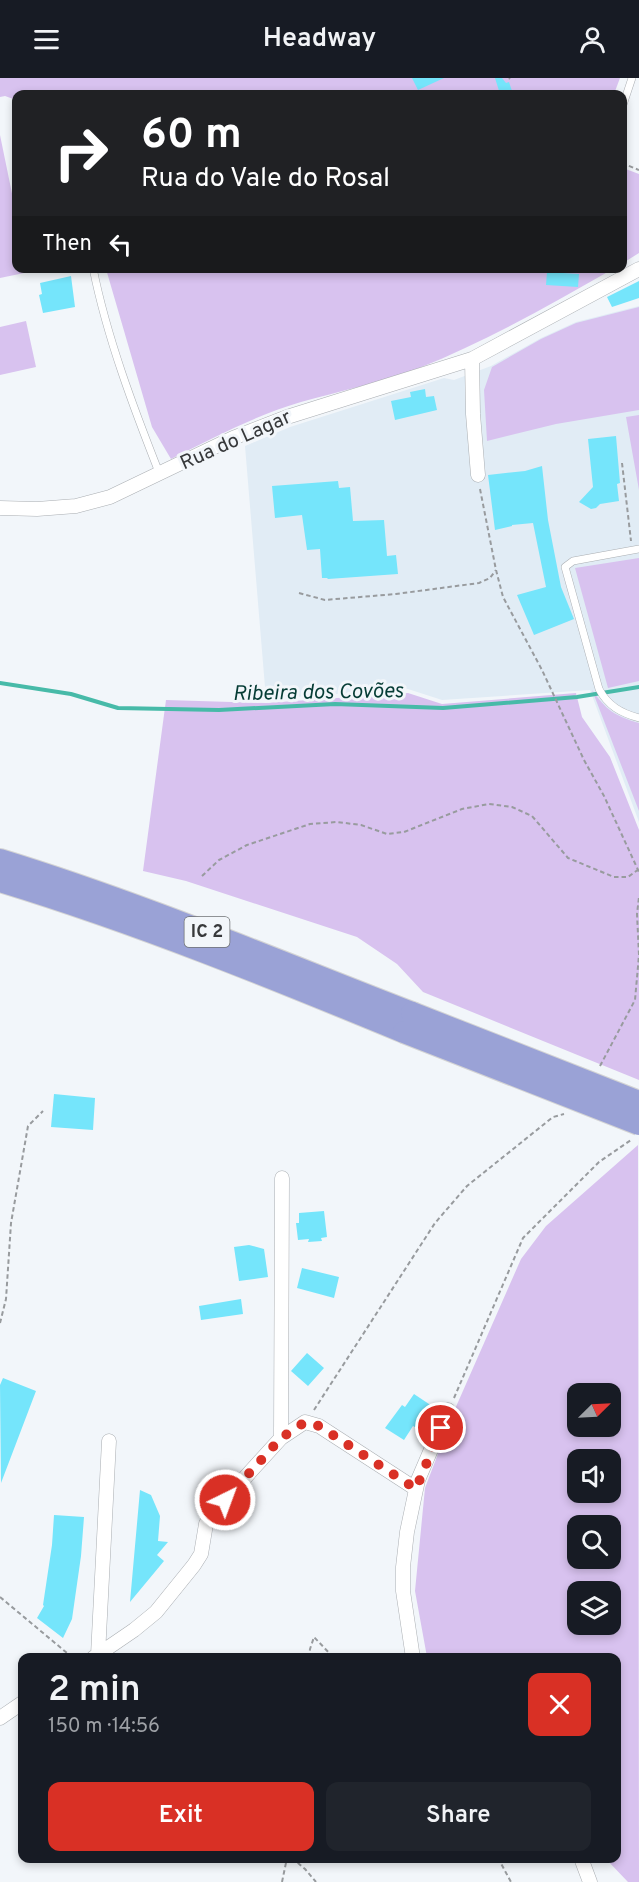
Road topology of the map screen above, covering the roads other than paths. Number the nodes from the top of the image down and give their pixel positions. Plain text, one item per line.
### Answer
1 (632, 78) edge
2 (627, 93) edge
3 (639, 268) edge
4 (94, 273) edge
5 (472, 359) junction
6 (160, 475) junction
7 (478, 475) road end
8 (0, 508) edge
9 (636, 549) edge
10 (639, 718) edge
11 (0, 860) edge
12 (0, 881) edge
13 (408, 1022) junction
14 (639, 1102) edge
15 (635, 1132) edge
16 (282, 1178) dead end
17 (448, 1410) road end
18 (281, 1438) junction
19 (109, 1442) dead end
20 (416, 1489) junction
21 (96, 1653) edge
22 (100, 1653) edge
23 (412, 1653) edge
24 (18, 1706) edge
25 (0, 1718) edge
26 (583, 1863) edge
27 (590, 1882) edge

1 - 2 lane
3 - 5 street, Rua do Lagar
4 - 6 lane
5 - 6 street, Rua do Lagar
5 - 7 street
6 - 8 street, Rua do Lagar
9 - 10 lane
11 - 13 highway, IC 2
12 - 13 highway, IC 2
13 - 14 highway, IC 2, bridge
13 - 15 highway, IC 2, bridge
16 - 18 street
17 - 20 street
18 - 20 street
18 - 22 street
19 - 21 street
20 - 23 street
24 - 25 street
26 - 27 street

